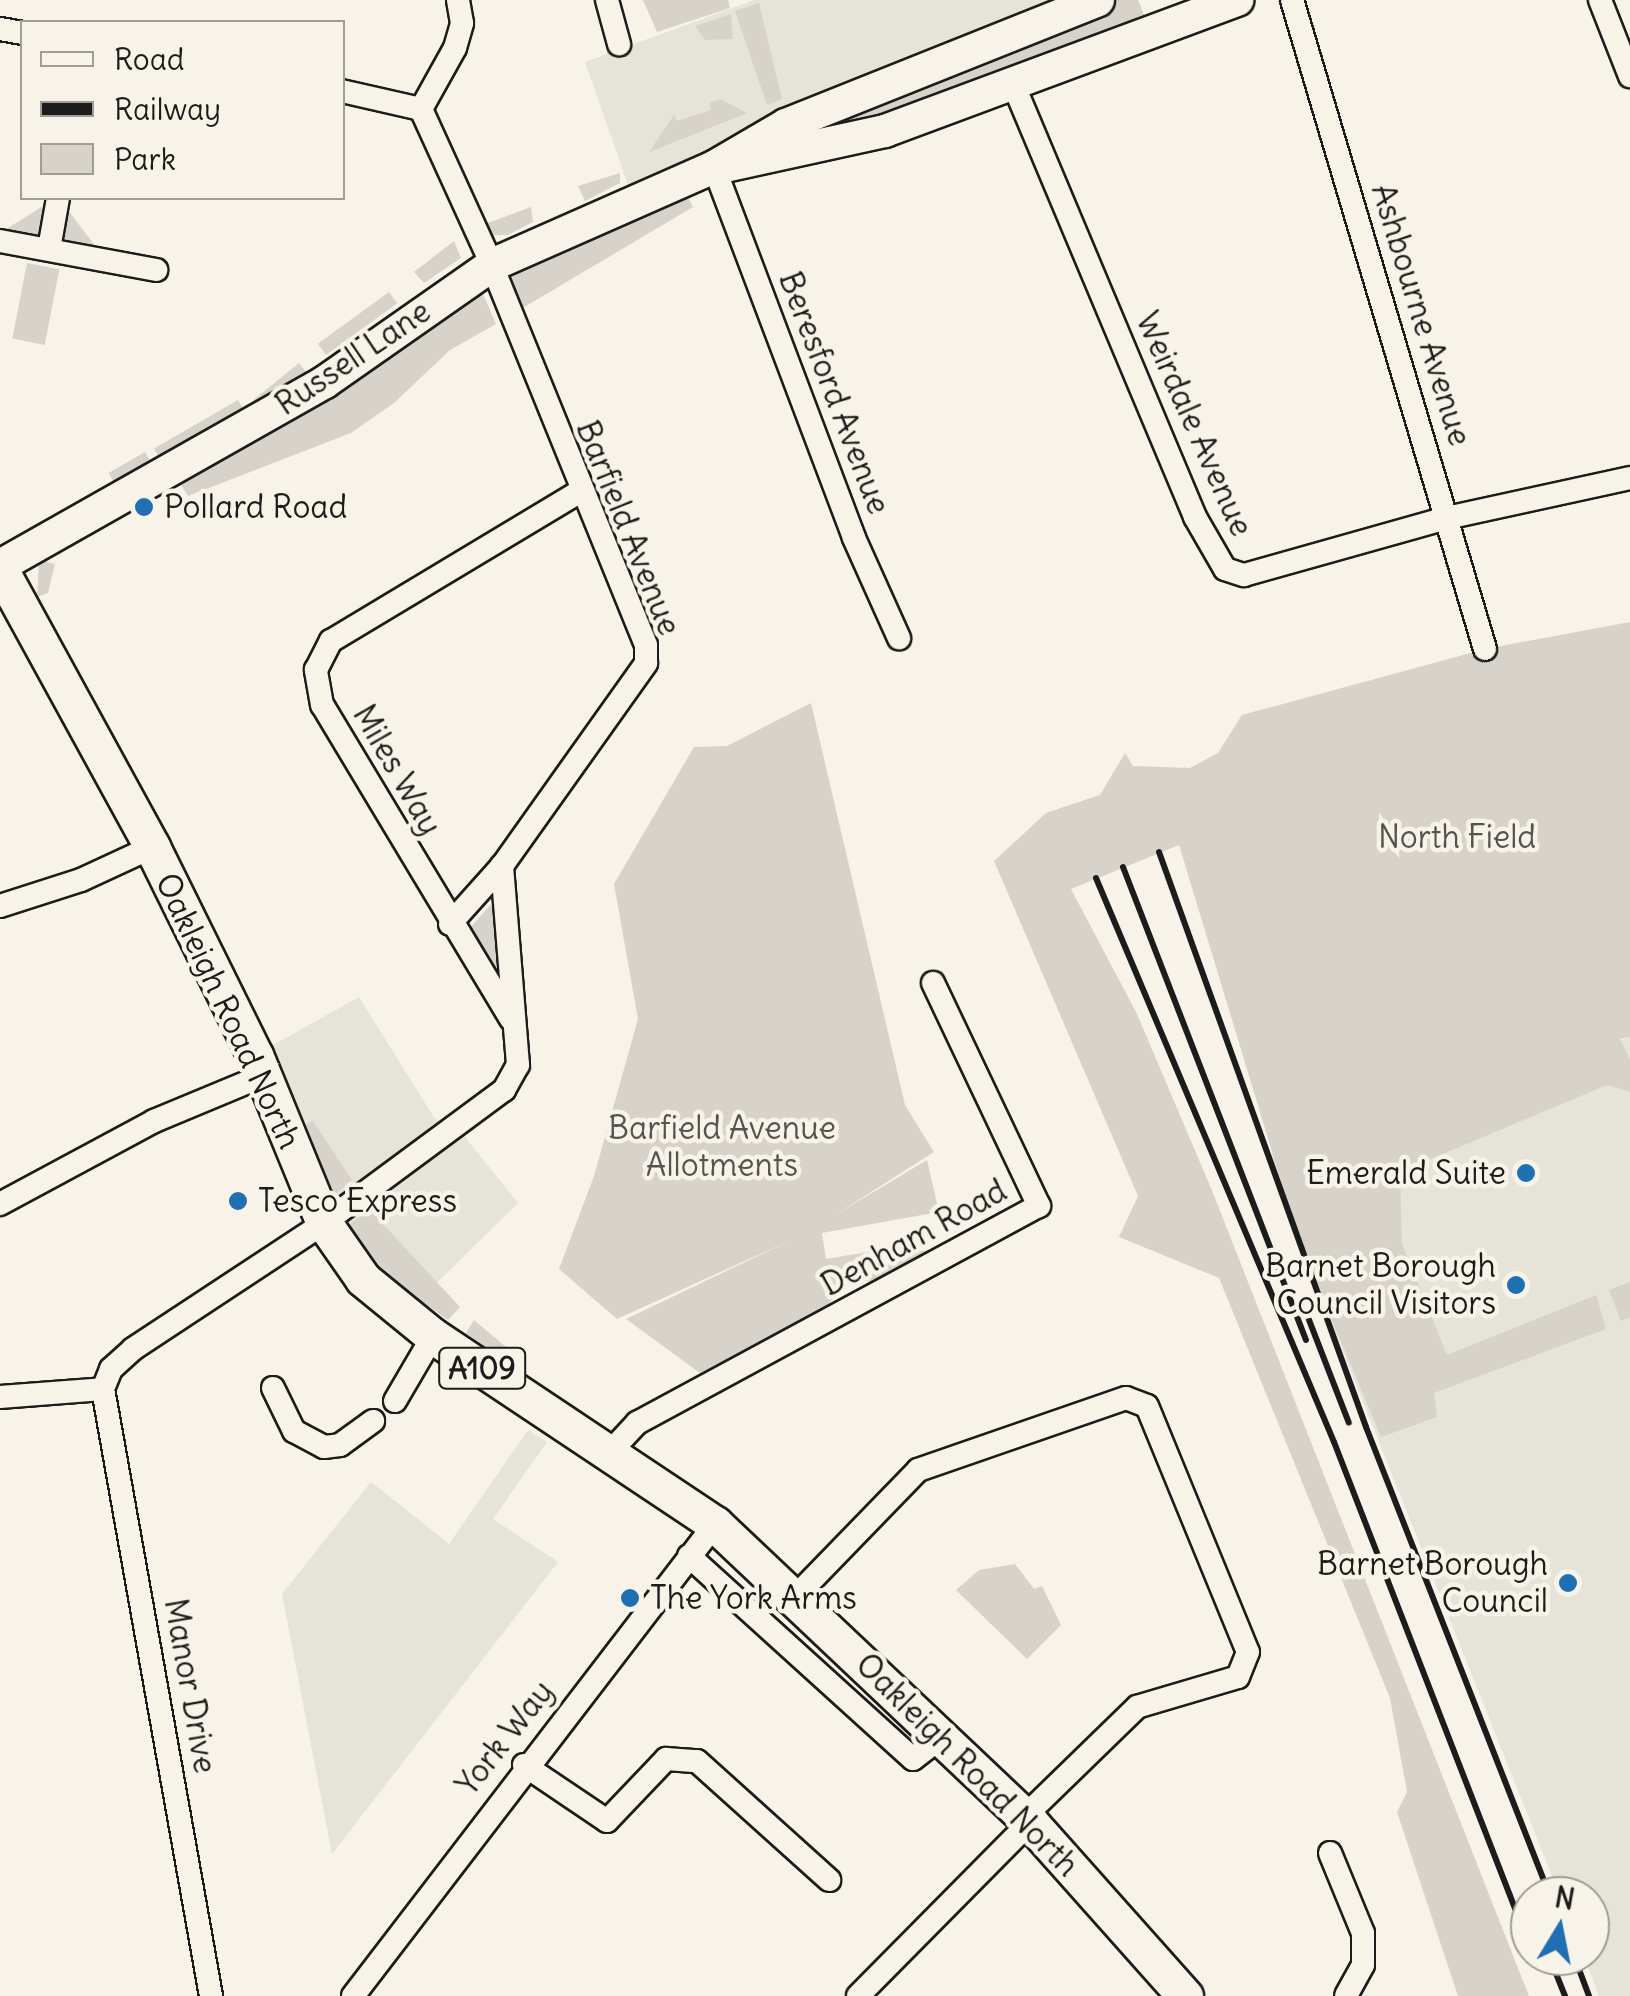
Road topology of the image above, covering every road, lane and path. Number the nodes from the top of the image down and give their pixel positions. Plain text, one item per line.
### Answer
1 (458, 0) edge
2 (607, 0) edge
3 (1098, 0) edge
4 (1237, 0) edge
5 (1292, 0) edge
6 (1600, 0) edge
7 (1062, 6) edge
8 (1168, 12) edge
9 (620, 44) dead end
10 (1630, 76) edge
11 (1014, 86) junction
12 (345, 91) edge
13 (421, 109) junction
14 (714, 167) junction
15 (58, 200) edge
16 (0, 240) edge
17 (49, 249) junction
18 (492, 266) junction
19 (156, 270) dead end
20 (1630, 478) edge
21 (579, 492) junction
22 (1447, 518) junction
23 (0, 567) edge
24 (900, 638) dead end
25 (1485, 650) dead end
26 (152, 847) junction
27 (502, 866) junction
28 (0, 906) edge
29 (450, 924) junction
30 (933, 983) dead end
31 (511, 1019) junction
32 (262, 1076) junction
33 (0, 1204) edge
34 (324, 1223) junction
35 (434, 1336) junction
36 (274, 1388) dead end
37 (103, 1389) junction
38 (0, 1397) edge
39 (395, 1401) dead end
40 (373, 1421) dead end
41 (610, 1452) junction
42 (715, 1524) junction
43 (689, 1556) junction
44 (796, 1595) junction
45 (834, 1632) junction
46 (810, 1660) junction
47 (942, 1736) junction
48 (524, 1765) junction
49 (1027, 1819) junction
50 (1330, 1853) dead end
51 (829, 1880) dead end
52 (1181, 1995) edge
53 (210, 1996) edge
54 (353, 1996) edge
55 (858, 1996) edge
56 (1346, 1996) edge

1 - 13 street
2 - 9 street
3 - 7 main road, Russell Lane
4 - 8 main road, Russell Lane
5 - 22 street, Ashbourne Avenue
6 - 10 street
7 - 14 main road, Russell Lane
8 - 11 main road, Russell Lane
11 - 14 main road, Russell Lane
11 - 22 street, Weirdale Avenue
12 - 13 street
13 - 18 street, Barfield Avenue
14 - 18 main road, Russell Lane
14 - 24 street, Beresford Avenue
15 - 17 street
16 - 17 street
17 - 19 street
18 - 21 street, Barfield Avenue
18 - 23 main road, Russell Lane
20 - 22 street, Weirdale Avenue
21 - 27 street, Barfield Avenue
21 - 29 street, Miles Way
22 - 25 street, Ashbourne Avenue
23 - 26 main road, Oakleigh Road North / A109
26 - 28 street
26 - 32 main road, Oakleigh Road North / A109
27 - 29 street
27 - 31 street
29 - 31 street, Miles Way
30 - 41 street, Denham Road
31 - 34 street
32 - 33 street
32 - 34 main road, Oakleigh Road North / A109
34 - 35 main road, Oakleigh Road North / A109
34 - 37 street
35 - 39 street
35 - 41 main road, Oakleigh Road North / A109
36 - 40 street
37 - 38 street
37 - 53 street, Manor Drive
41 - 42 main road, Oakleigh Road North / A109
42 - 43 street, York Way
42 - 44 main road, Oakleigh Road North / A109
43 - 46 street
43 - 48 street, York Way
44 - 45 main road, Oakleigh Road North / A109
44 - 49 street
45 - 46 street
45 - 47 main road, Oakleigh Road North / A109
46 - 47 street
47 - 49 main road, Oakleigh Road North / A109
48 - 51 street
48 - 54 street, York Way
49 - 52 main road, Oakleigh Road North / A109
49 - 55 street
50 - 56 street

